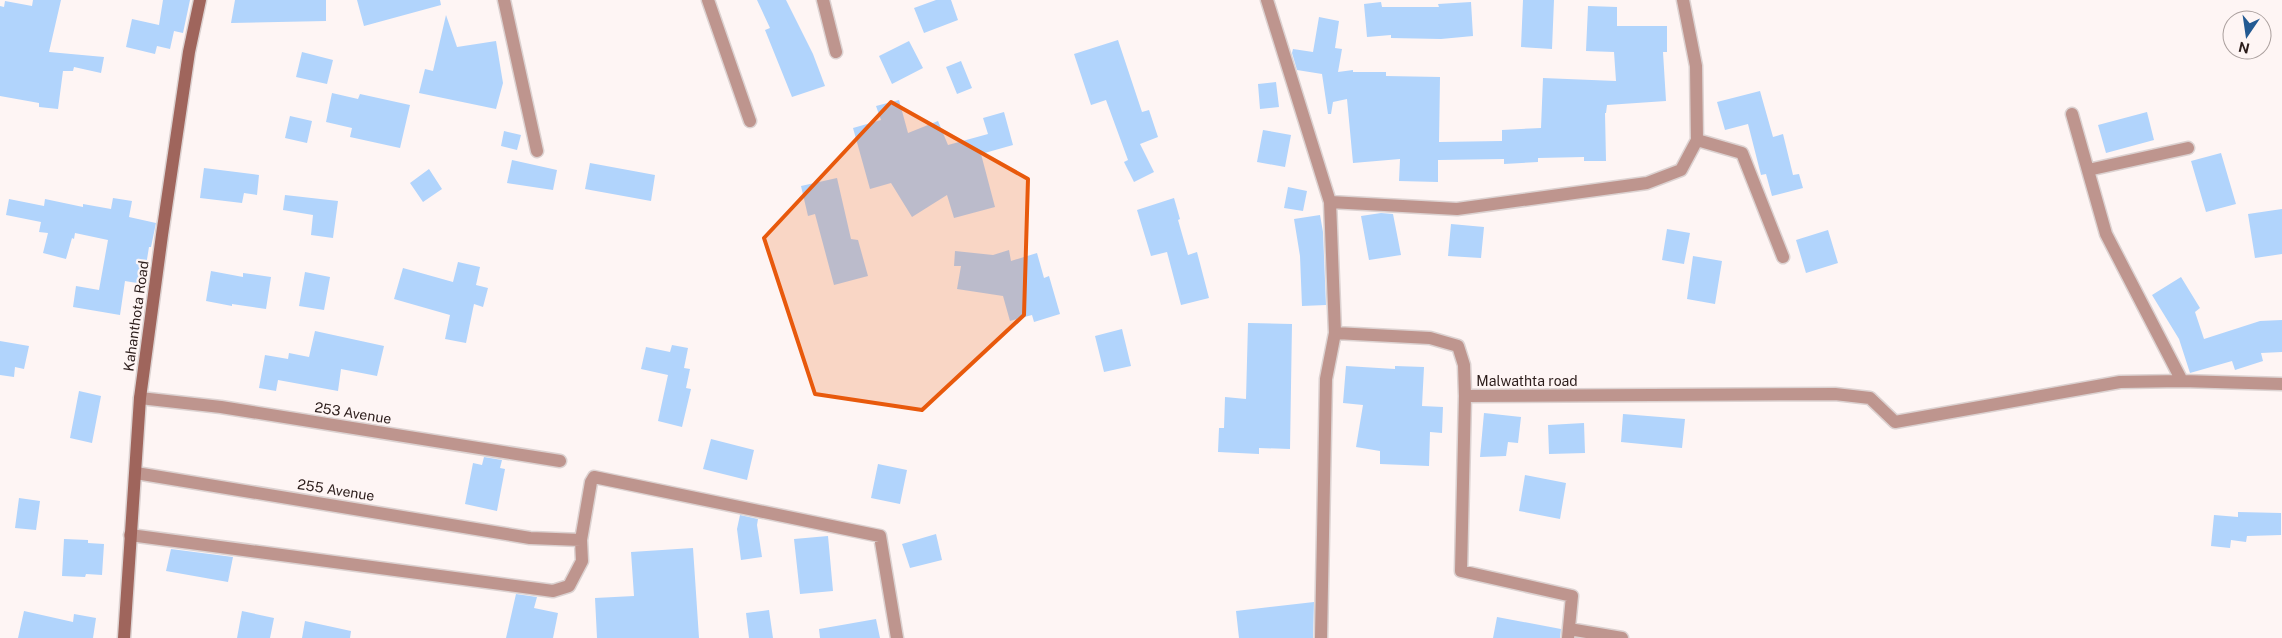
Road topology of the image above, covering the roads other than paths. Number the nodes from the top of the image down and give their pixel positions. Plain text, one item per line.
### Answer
1 (200, 0) edge
2 (504, 0) edge
3 (708, 0) edge
4 (823, 0) edge
5 (1267, 0) edge
6 (1683, 0) edge
7 (836, 52) dead end
8 (2072, 114) dead end
9 (750, 121) dead end
10 (1697, 140) junction
11 (2188, 148) dead end
12 (537, 151) dead end
13 (2088, 170) junction
14 (1330, 202) junction
15 (1783, 257) dead end
16 (1335, 332) junction
17 (2182, 381) junction
18 (2282, 384) edge
19 (1465, 396) junction
20 (140, 398) junction
21 (560, 461) dead end
22 (136, 473) junction
23 (130, 535) junction
24 (581, 540) junction
25 (1569, 634) edge
26 (124, 638) edge
27 (897, 638) edge
28 (1321, 638) edge
29 (1622, 638) edge

1 - 20 main road, Kahanthota Road
2 - 12 street
3 - 9 street
4 - 7 street
5 - 14 street
6 - 10 street
8 - 13 street
10 - 14 street
10 - 15 street
11 - 13 street
13 - 17 street
14 - 16 street
16 - 19 street, Malwathta road
16 - 28 street
17 - 18 street
17 - 19 street, Malwathta road
19 - 25 street
20 - 21 street, 253 Avenue
20 - 22 main road, Kahanthota Road
22 - 23 main road, Kahanthota Road
22 - 24 street, 255 Avenue
23 - 24 street
23 - 26 main road, Kahanthota Road
24 - 27 street
25 - 29 street

